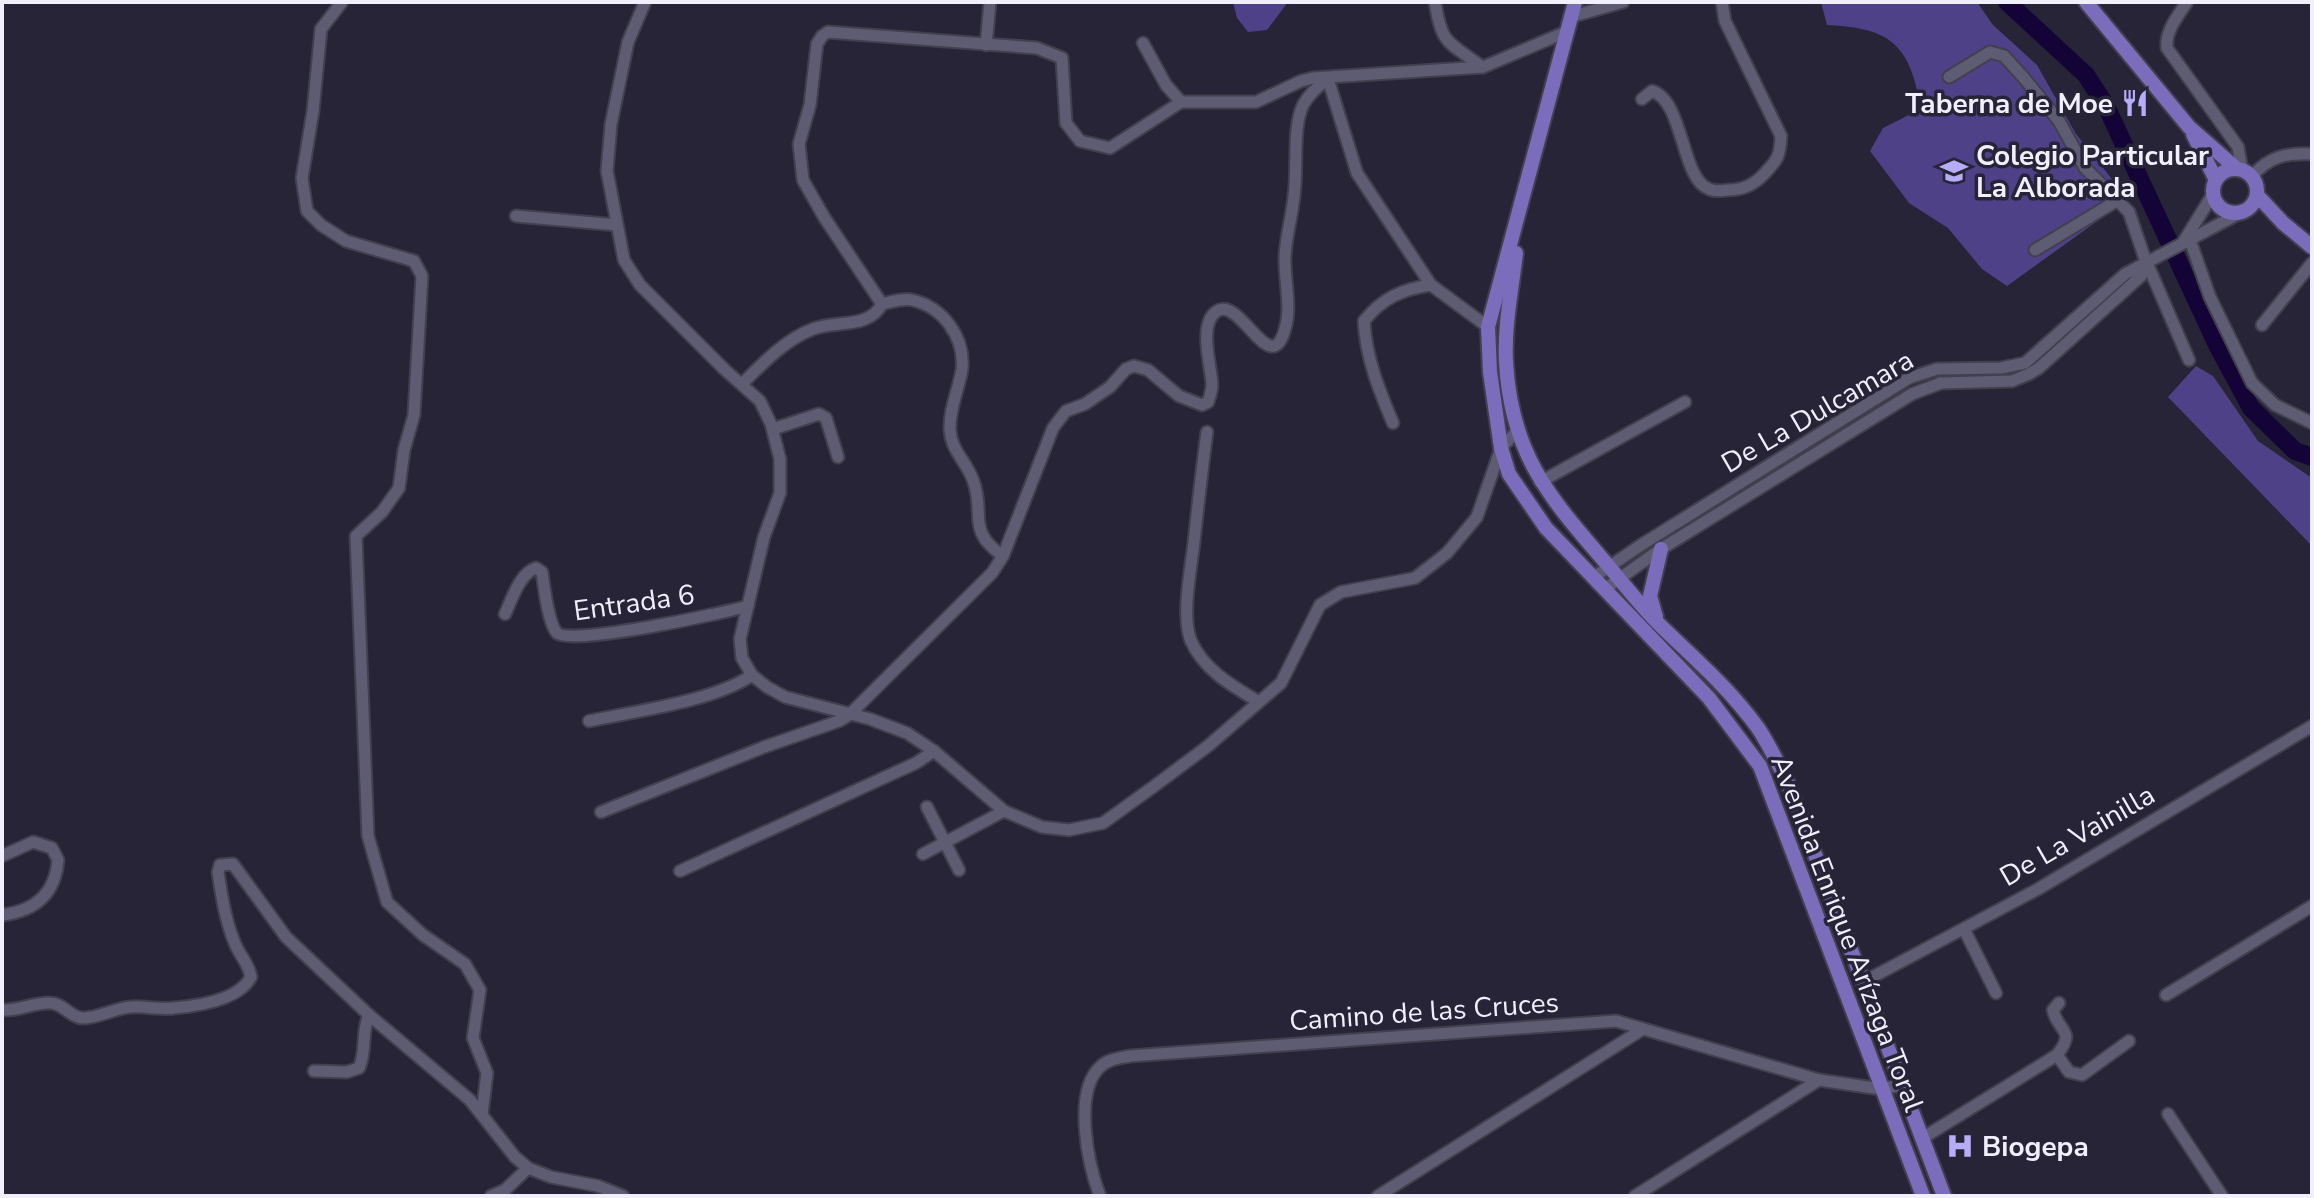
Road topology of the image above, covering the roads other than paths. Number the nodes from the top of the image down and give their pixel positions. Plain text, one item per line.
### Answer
1 (342, 2) edge
2 (645, 2) edge
3 (990, 2) edge
4 (1435, 2) edge
5 (1623, 2) edge
6 (1722, 2) edge
7 (2086, 2) edge
8 (2187, 2) edge
9 (1571, 12) edge
10 (1143, 43) dead end
11 (986, 45) junction
12 (1483, 67) junction
13 (1949, 77) dead end
14 (1328, 79) junction
15 (1642, 99) dead end
16 (1181, 102) junction
17 (2189, 127) junction
18 (2311, 152) edge
19 (2244, 171) junction
20 (2214, 187) junction
21 (2257, 195) junction
22 (2118, 200) junction
23 (1522, 205) junction
24 (2242, 212) junction
25 (516, 216) dead end
26 (2283, 223) junction
27 (617, 225) junction
28 (2185, 241) junction
29 (2312, 247) edge
30 (2035, 250) dead end
31 (2149, 262) junction
32 (2312, 263) edge
33 (1431, 285) junction
34 (882, 304) junction
35 (2262, 325) dead end
36 (1488, 327) junction
37 (2189, 360) dead end
38 (742, 384) junction
39 (1685, 402) dead end
40 (1393, 423) dead end
41 (2312, 423) edge
42 (773, 429) junction
43 (1517, 431) junction
44 (1207, 432) dead end
45 (1501, 448) junction
46 (838, 457) dead end
47 (1540, 482) junction
48 (1661, 549) junction
49 (1003, 556) junction
50 (1609, 566) junction
51 (1594, 577) junction
52 (1620, 579) junction
53 (1605, 589) junction
54 (748, 606) junction
55 (505, 614) dead end
56 (1659, 625) junction
57 (752, 675) junction
58 (1259, 702) junction
59 (849, 715) junction
60 (589, 721) dead end
61 (2312, 726) edge
62 (934, 751) junction
63 (927, 807) dead end
64 (1004, 811) junction
65 (601, 812) dead end
66 (946, 842) junction
67 (923, 854) dead end
68 (2, 856) edge
69 (959, 870) dead end
70 (680, 871) dead end
71 (2312, 906) edge
72 (2, 915) edge
73 (1964, 929) junction
74 (1863, 982) junction
75 (1996, 993) dead end
76 (2166, 995) dead end
77 (2059, 1003) dead end
78 (2, 1010) edge
79 (369, 1015) junction
80 (1643, 1029) junction
81 (2129, 1041) dead end
82 (2057, 1055) junction
83 (314, 1071) dead end
84 (1819, 1080) junction
85 (1902, 1085) junction
86 (1881, 1089) junction
87 (482, 1114) junction
88 (2168, 1114) dead end
89 (1921, 1139) junction
90 (528, 1168) junction
91 (491, 1196) edge
92 (623, 1196) edge
93 (1100, 1196) edge
94 (1378, 1196) edge
95 (1635, 1196) edge
96 (1923, 1196) edge
97 (1944, 1196) edge
98 (2222, 1196) edge

1 - 87 street
2 - 27 street
3 - 11 street
4 - 12 street
5 - 9 street
6 - 15 street
7 - 17 main road
8 - 19 street
9 - 12 street
9 - 23 main road, Avenida Enrique Arízaga Toral
10 - 16 street
11 - 16 street
11 - 34 street
12 - 14 street
13 - 22 street
14 - 16 street
14 - 33 street
14 - 49 street
17 - 19 main road
17 - 20 main road
18 - 19 street
19 - 20 main road
19 - 21 main road
20 - 24 main road
20 - 28 street, De La Dulcamara
21 - 24 main road
21 - 26 main road
22 - 30 street
22 - 31 street
23 - 36 main road, Avenida Enrique Arízaga Toral
23 - 43 main road, Avenida Enrique Arízaga Toral
24 - 26 main road
24 - 28 street, De La Dulcamara
25 - 27 street
26 - 29 main road
27 - 38 street
28 - 31 street, De La Dulcamara
28 - 41 street
31 - 37 street
31 - 48 street, De La Dulcamara
31 - 50 street, De La Dulcamara
32 - 35 street
33 - 36 street
33 - 40 street
34 - 38 street
34 - 49 street
36 - 45 main road, Avenida Enrique Arízaga Toral
38 - 42 street
39 - 47 street
42 - 46 street
42 - 54 street
43 - 45 street
43 - 47 main road, Avenida Enrique Arízaga Toral
44 - 58 street
45 - 51 main road, Avenida Enrique Arízaga Toral
45 - 58 street
47 - 50 main road, Avenida Enrique Arízaga Toral
48 - 52 street, De La Dulcamara
48 - 56 main road
49 - 59 street
50 - 51 street, De La Dulcamara
50 - 52 main road, Avenida Enrique Arízaga Toral
51 - 53 main road, Avenida Enrique Arízaga Toral
52 - 53 street, De La Dulcamara
52 - 56 main road, Avenida Enrique Arízaga Toral
53 - 86 main road, Avenida Enrique Arízaga Toral
54 - 55 street, Entrada 6
54 - 57 street
56 - 74 main road, Avenida Enrique Arízaga Toral
57 - 59 street
57 - 60 street
58 - 64 street
59 - 62 street
59 - 65 street
61 - 73 street, De La Vainilla
62 - 64 street
62 - 70 street
63 - 66 street
64 - 66 street
66 - 67 street
66 - 69 street
68 - 72 street
71 - 76 street
73 - 74 street, De La Vainilla
73 - 75 street
74 - 85 main road, Avenida Enrique Arízaga Toral
77 - 82 street
78 - 79 street
79 - 83 street
79 - 87 street
80 - 84 street, Camino de las Cruces
80 - 93 street, Camino de las Cruces
80 - 94 street
81 - 82 street
82 - 89 street
84 - 86 street, Camino de las Cruces
84 - 95 street
85 - 86 street, Camino de las Cruces
85 - 89 main road, Avenida Enrique Arízaga Toral
86 - 96 main road, Avenida Enrique Arízaga Toral
87 - 90 street
88 - 98 street
89 - 97 main road, Avenida Enrique Arízaga Toral
90 - 91 street
90 - 92 street

